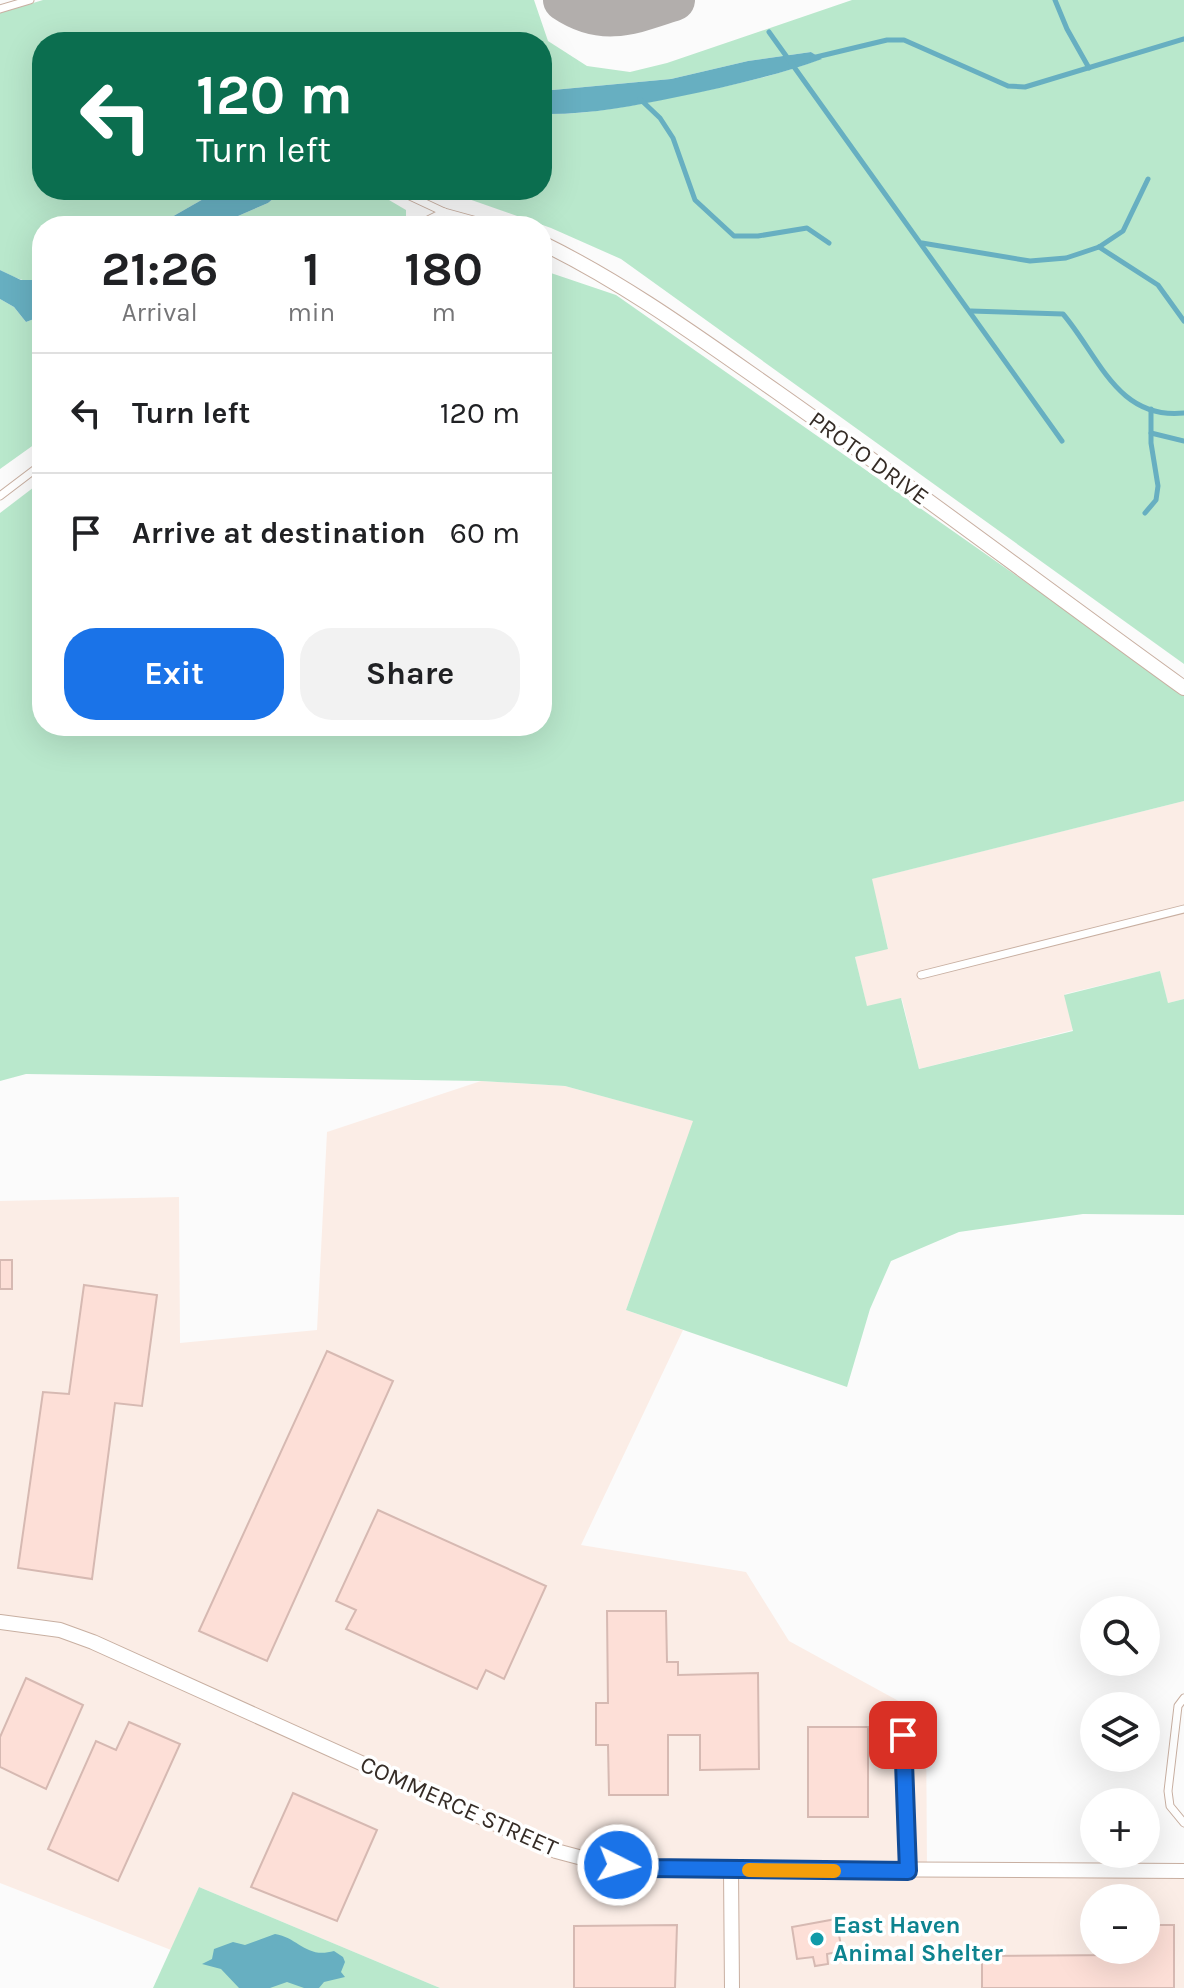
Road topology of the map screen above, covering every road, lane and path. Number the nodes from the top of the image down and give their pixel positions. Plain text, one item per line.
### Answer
1 (30, 0) edge
2 (0, 9) edge
3 (418, 200) edge
4 (444, 212) junction
5 (436, 216) edge
6 (459, 216) edge
7 (552, 248) edge
8 (32, 472) edge
9 (0, 496) edge
10 (1184, 688) edge
11 (1184, 909) edge
12 (921, 975) dead end
13 (0, 1622) edge
14 (1184, 1698) edge
15 (903, 1735) dead end
16 (1184, 1823) edge
17 (731, 1870) junction
18 (908, 1871) junction
19 (1184, 1871) edge
20 (732, 1988) edge

1 - 2 lane
3 - 4 lane
4 - 5 lane
4 - 6 lane
7 - 10 street, PROTO DRIVE
8 - 9 lane
11 - 12 lane
13 - 17 street, COMMERCE STREET
14 - 16 lane
15 - 18 lane
17 - 18 street, COMMERCE STREET
17 - 20 street
18 - 19 street, COMMERCE STREET

